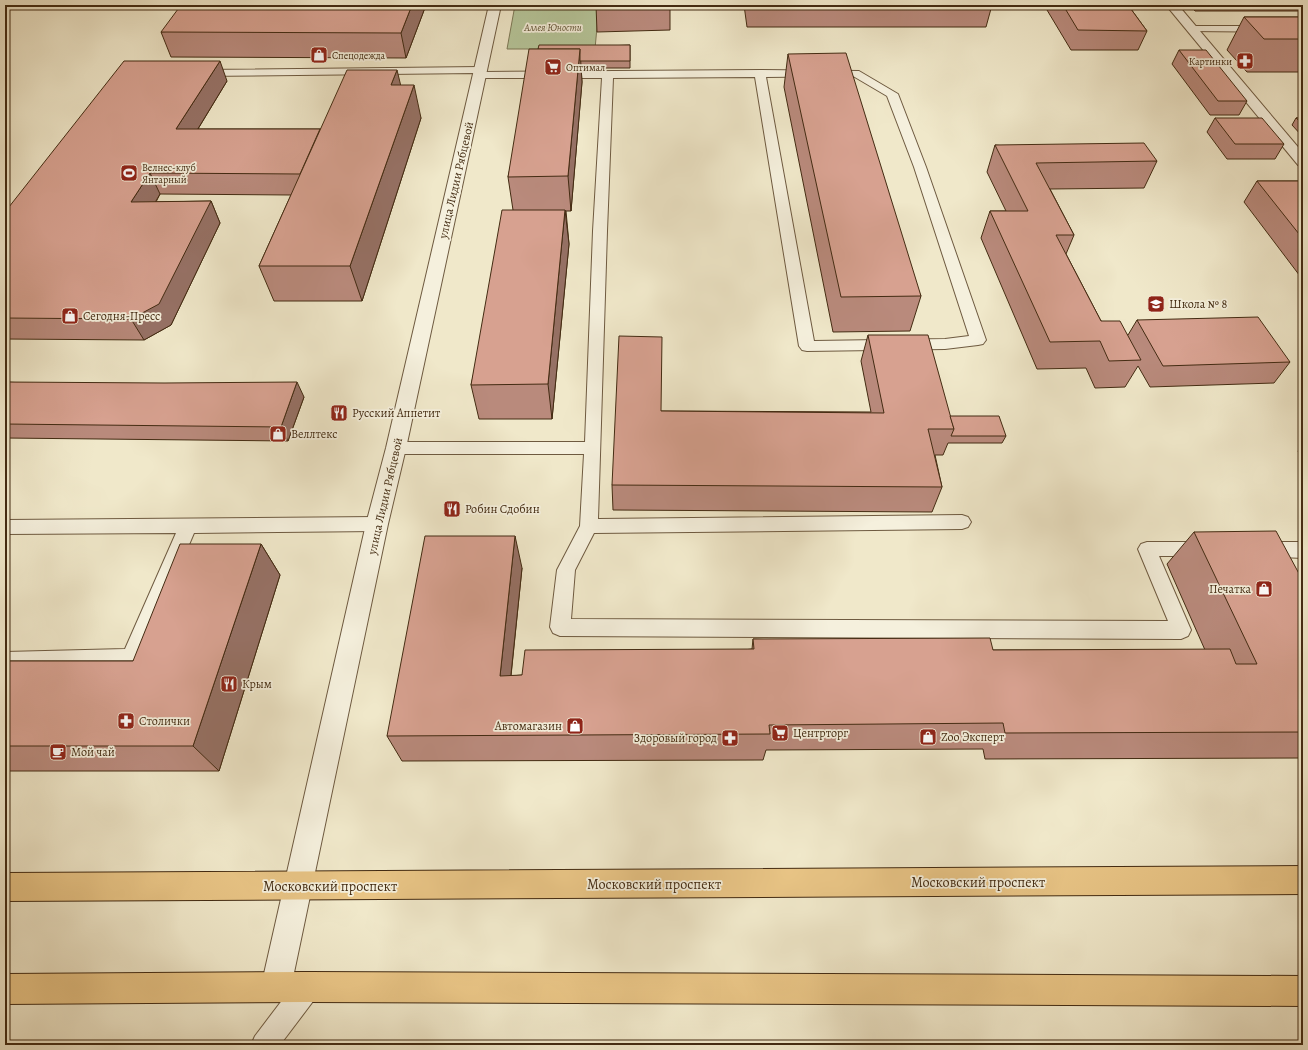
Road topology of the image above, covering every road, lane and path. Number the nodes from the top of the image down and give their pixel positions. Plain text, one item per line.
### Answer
1 (495, 5) edge
2 (1172, 5) edge
3 (1192, 29) junction
4 (1303, 29) edge
5 (480, 72) junction
6 (185, 73) edge
7 (760, 73) junction
8 (608, 74) junction
9 (1303, 162) edge
10 (396, 448) junction
11 (593, 448) junction
12 (962, 522) dead end
13 (377, 524) junction
14 (188, 525) junction
15 (589, 526) junction
16 (5, 527) edge
17 (1303, 550) edge
18 (5, 661) edge
19 (1303, 880) edge
20 (298, 886) junction
21 (5, 887) edge
22 (276, 987) junction
23 (308, 987) junction
24 (5, 989) edge
25 (1303, 992) edge
26 (264, 1045) edge

1 - 5 street, улица Лидии Рябцевой
2 - 3 street
3 - 4 lane
3 - 9 street
5 - 6 lane
5 - 8 lane
5 - 10 street, улица Лидии Рябцевой
7 - 7 lane
7 - 8 lane
8 - 11 lane
10 - 11 lane
10 - 13 street, улица Лидии Рябцевой
11 - 15 lane
12 - 15 lane
13 - 14 lane
13 - 20 street, улица Лидии Рябцевой
14 - 16 lane
14 - 18 lane
15 - 17 lane
19 - 20 main road, Московский проспект
20 - 21 main road, Московский проспект
20 - 22 street, улица Лидии Рябцевой
22 - 23 main road
22 - 24 main road
23 - 25 main road
23 - 26 lane

